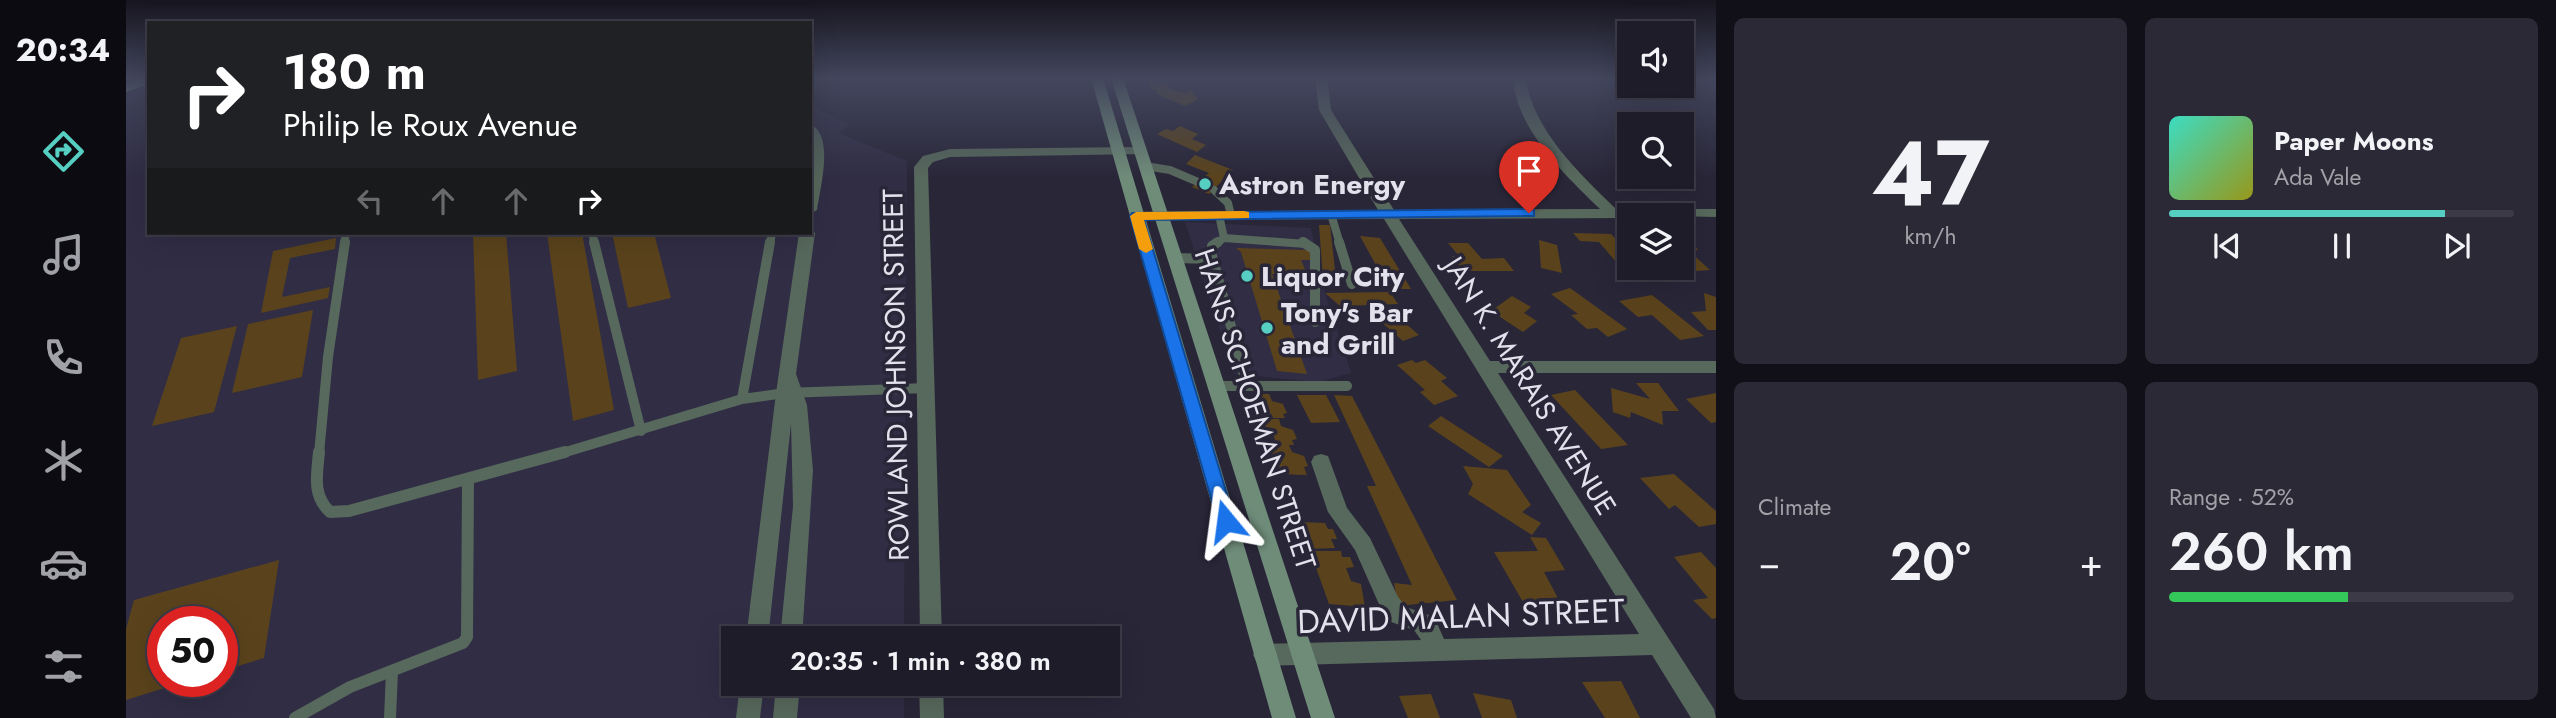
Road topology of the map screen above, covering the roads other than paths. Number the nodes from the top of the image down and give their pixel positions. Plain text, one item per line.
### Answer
1 (1107, 112) edge
2 (1128, 112) edge
3 (1326, 112) edge
4 (1527, 112) edge
5 (812, 132) edge
6 (1118, 151) junction
7 (1143, 159) junction
8 (1198, 182) dead end
9 (1213, 190) dead end
10 (812, 196) edge
11 (1612, 213) junction
12 (1716, 213) edge
13 (1331, 214) junction
14 (1390, 214) junction
15 (1225, 215) junction
16 (1136, 216) junction
17 (1161, 216) junction
18 (346, 235) edge
19 (592, 235) edge
20 (772, 235) edge
21 (807, 235) edge
22 (1224, 238) junction
23 (1175, 258) junction
24 (1213, 258) junction
25 (1352, 284) dead end
26 (1315, 322) dead end
27 (1484, 367) junction
28 (1716, 367) edge
29 (1216, 386) junction
30 (1247, 386) junction
31 (1347, 386) dead end
32 (790, 387) junction
33 (927, 388) junction
34 (742, 399) junction
35 (641, 431) junction
36 (1321, 462) dead end
37 (468, 480) junction
38 (801, 510) junction
39 (772, 511) junction
40 (759, 626) edge
41 (792, 626) edge
42 (931, 626) edge
43 (1659, 644) junction
44 (1437, 650) junction
45 (1303, 654) junction
46 (1265, 655) junction
47 (392, 672) junction
48 (751, 696) edge
49 (787, 696) edge
50 (931, 696) edge
51 (295, 718) edge
52 (390, 718) edge
53 (748, 718) edge
54 (785, 718) edge
55 (932, 718) edge
56 (1284, 718) edge
57 (1323, 718) edge
58 (1705, 718) edge

1 - 6 main road, HANS SCHOEMAN STREET
2 - 7 main road, HANS SCHOEMAN STREET
3 - 14 street, JAN K. MARAIS AVENUE
4 - 11 street
5 - 10 street
6 - 7 street, ROWLAND JOHNSON STREET
6 - 16 main road, HANS SCHOEMAN STREET
6 - 33 street, ROWLAND JOHNSON STREET
7 - 8 lane
7 - 17 main road, HANS SCHOEMAN STREET
9 - 15 lane
11 - 12 street
11 - 14 street
13 - 14 street
13 - 15 street
13 - 25 lane
14 - 27 street, JAN K. MARAIS AVENUE
15 - 17 street
15 - 22 lane
16 - 17 street
16 - 46 main road, HANS SCHOEMAN STREET
17 - 23 main road, HANS SCHOEMAN STREET
18 - 37 lane
19 - 35 lane
20 - 34 lane
21 - 32 street
22 - 24 lane
22 - 26 lane
23 - 24 lane
23 - 29 main road, HANS SCHOEMAN STREET
24 - 30 lane
27 - 28 street
27 - 43 street, JAN K. MARAIS AVENUE
29 - 30 lane
29 - 45 main road, HANS SCHOEMAN STREET
30 - 31 lane
32 - 33 lane
32 - 34 lane
32 - 38 street
32 - 39 street
33 - 42 street, ROWLAND JOHNSON STREET
34 - 35 lane
35 - 37 lane
36 - 44 street
37 - 47 lane
38 - 39 street
38 - 41 street
39 - 40 street
43 - 44 street, DAVID MALAN STREET
43 - 58 street, JAN K. MARAIS AVENUE
44 - 45 street, DAVID MALAN STREET
45 - 46 street, DAVID MALAN STREET
45 - 57 main road, HANS SCHOEMAN STREET
46 - 56 main road, HANS SCHOEMAN STREET
47 - 51 lane
47 - 52 lane
48 - 53 street
49 - 54 street
50 - 55 street

